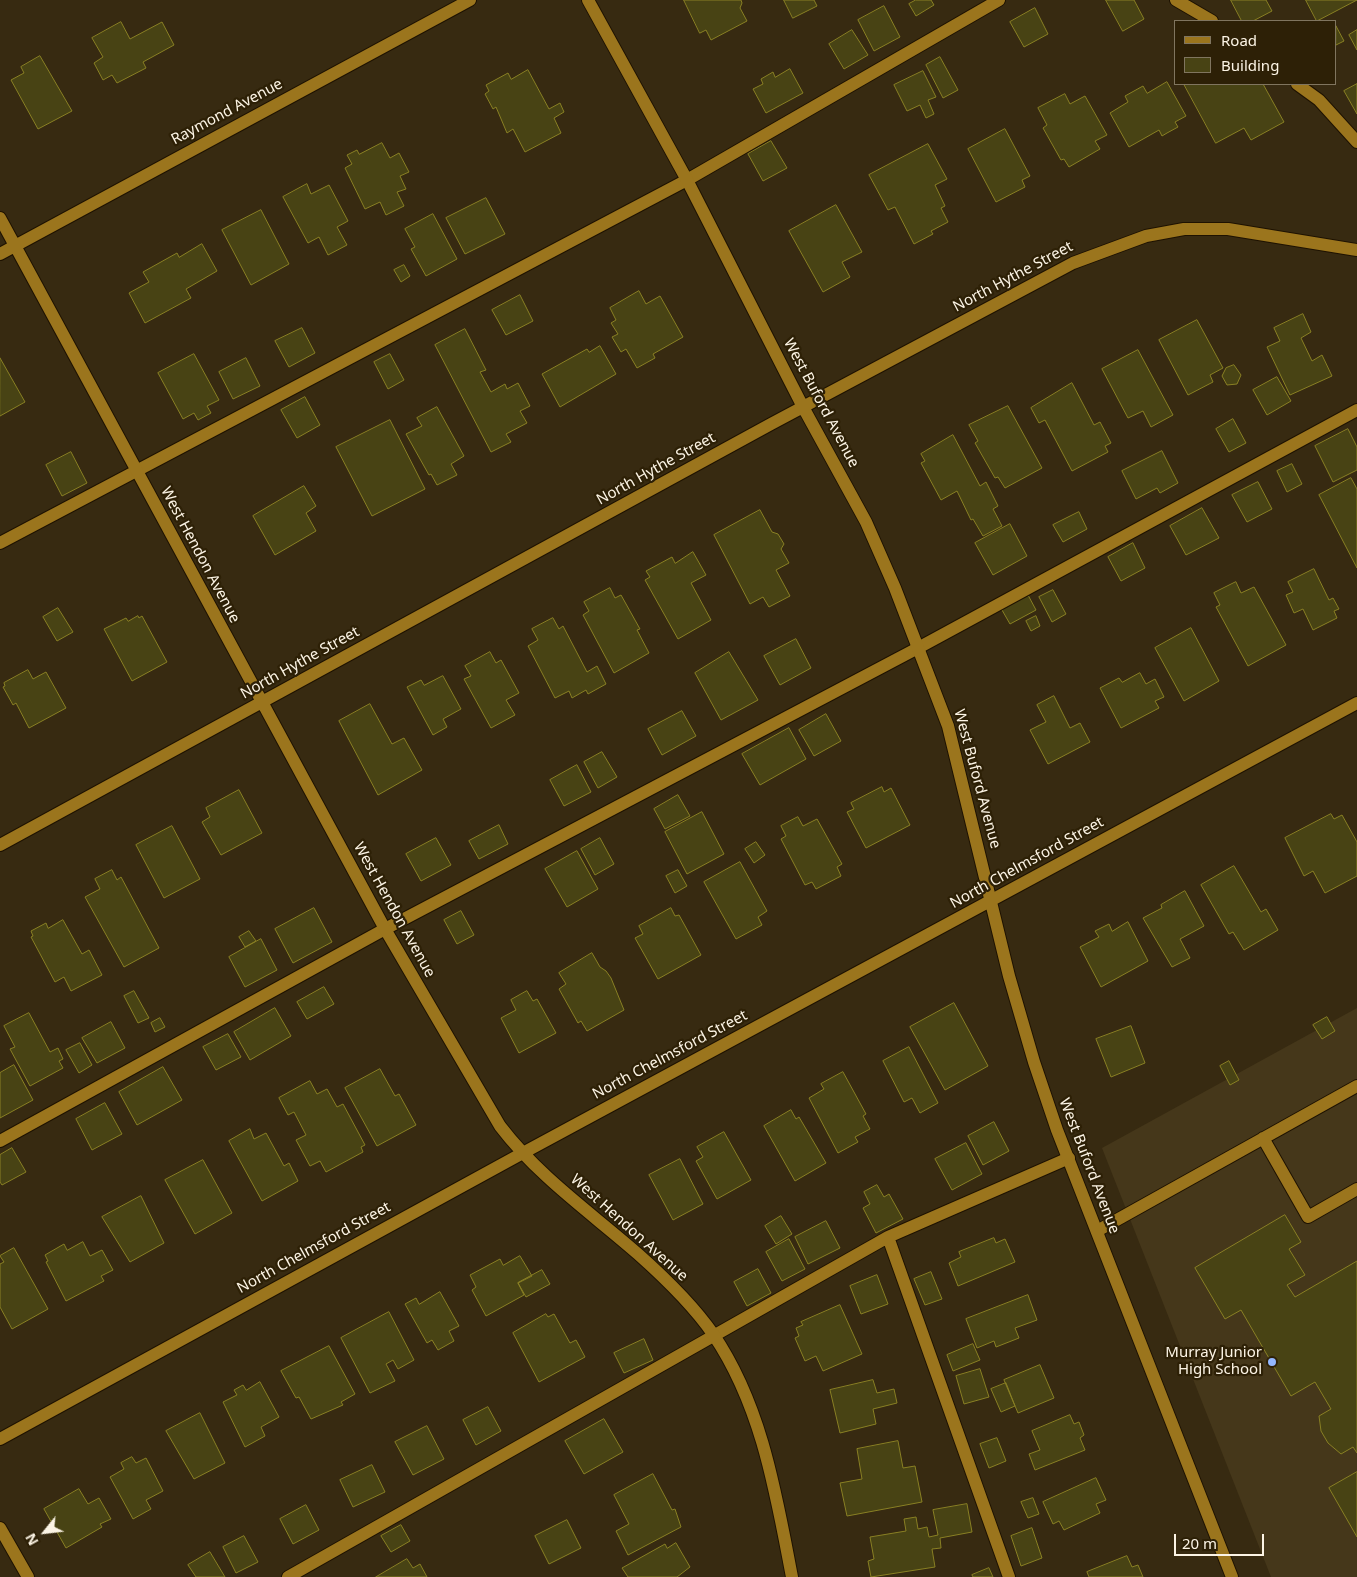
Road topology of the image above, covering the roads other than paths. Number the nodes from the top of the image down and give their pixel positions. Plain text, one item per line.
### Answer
1 (470, 0) edge
2 (588, 0) edge
3 (999, 0) edge
4 (1176, 0) edge
5 (1210, 20) edge
6 (1298, 85) edge
7 (1357, 142) edge
8 (687, 180) junction
9 (0, 218) edge
10 (15, 246) junction
11 (1357, 250) edge
12 (0, 254) edge
13 (803, 407) junction
14 (1357, 410) edge
15 (136, 470) junction
16 (0, 543) edge
17 (918, 648) junction
18 (262, 702) junction
19 (1357, 703) edge
20 (0, 845) edge
21 (992, 900) junction
22 (385, 929) junction
23 (1357, 1086) edge
24 (1263, 1138) junction
25 (0, 1141) edge
26 (521, 1154) junction
27 (1069, 1158) junction
28 (1357, 1189) edge
29 (1097, 1231) junction
30 (888, 1237) junction
31 (713, 1334) junction
32 (0, 1439) edge
33 (0, 1528) edge
34 (28, 1577) edge
35 (288, 1577) edge
36 (792, 1577) edge
37 (1009, 1577) edge
38 (1232, 1577) edge

1 - 10 street, Raymond Avenue
2 - 8 street, West Buford Avenue
3 - 8 street
4 - 5 street
6 - 7 street
8 - 13 street, West Buford Avenue
8 - 15 street
9 - 10 street, West Hendon Avenue
10 - 12 street, Raymond Avenue
10 - 15 street, West Hendon Avenue
11 - 13 street, North Hythe Street
13 - 17 street, West Buford Avenue
13 - 18 street, North Hythe Street
14 - 17 street
15 - 16 street
15 - 18 street, West Hendon Avenue
17 - 21 street, West Buford Avenue
17 - 22 street
18 - 20 street, North Hythe Street
18 - 22 street, West Hendon Avenue
19 - 21 street, North Chelmsford Street
21 - 26 street, North Chelmsford Street
21 - 27 street, West Buford Avenue
22 - 25 street
22 - 26 street, West Hendon Avenue
23 - 24 street
24 - 28 street
24 - 29 street
26 - 31 street, West Hendon Avenue
26 - 32 street, North Chelmsford Street
27 - 29 street, West Buford Avenue
27 - 30 street
29 - 38 street, West Buford Avenue
30 - 31 street
30 - 37 street
31 - 35 street
31 - 36 street, West Hendon Avenue
33 - 34 street

